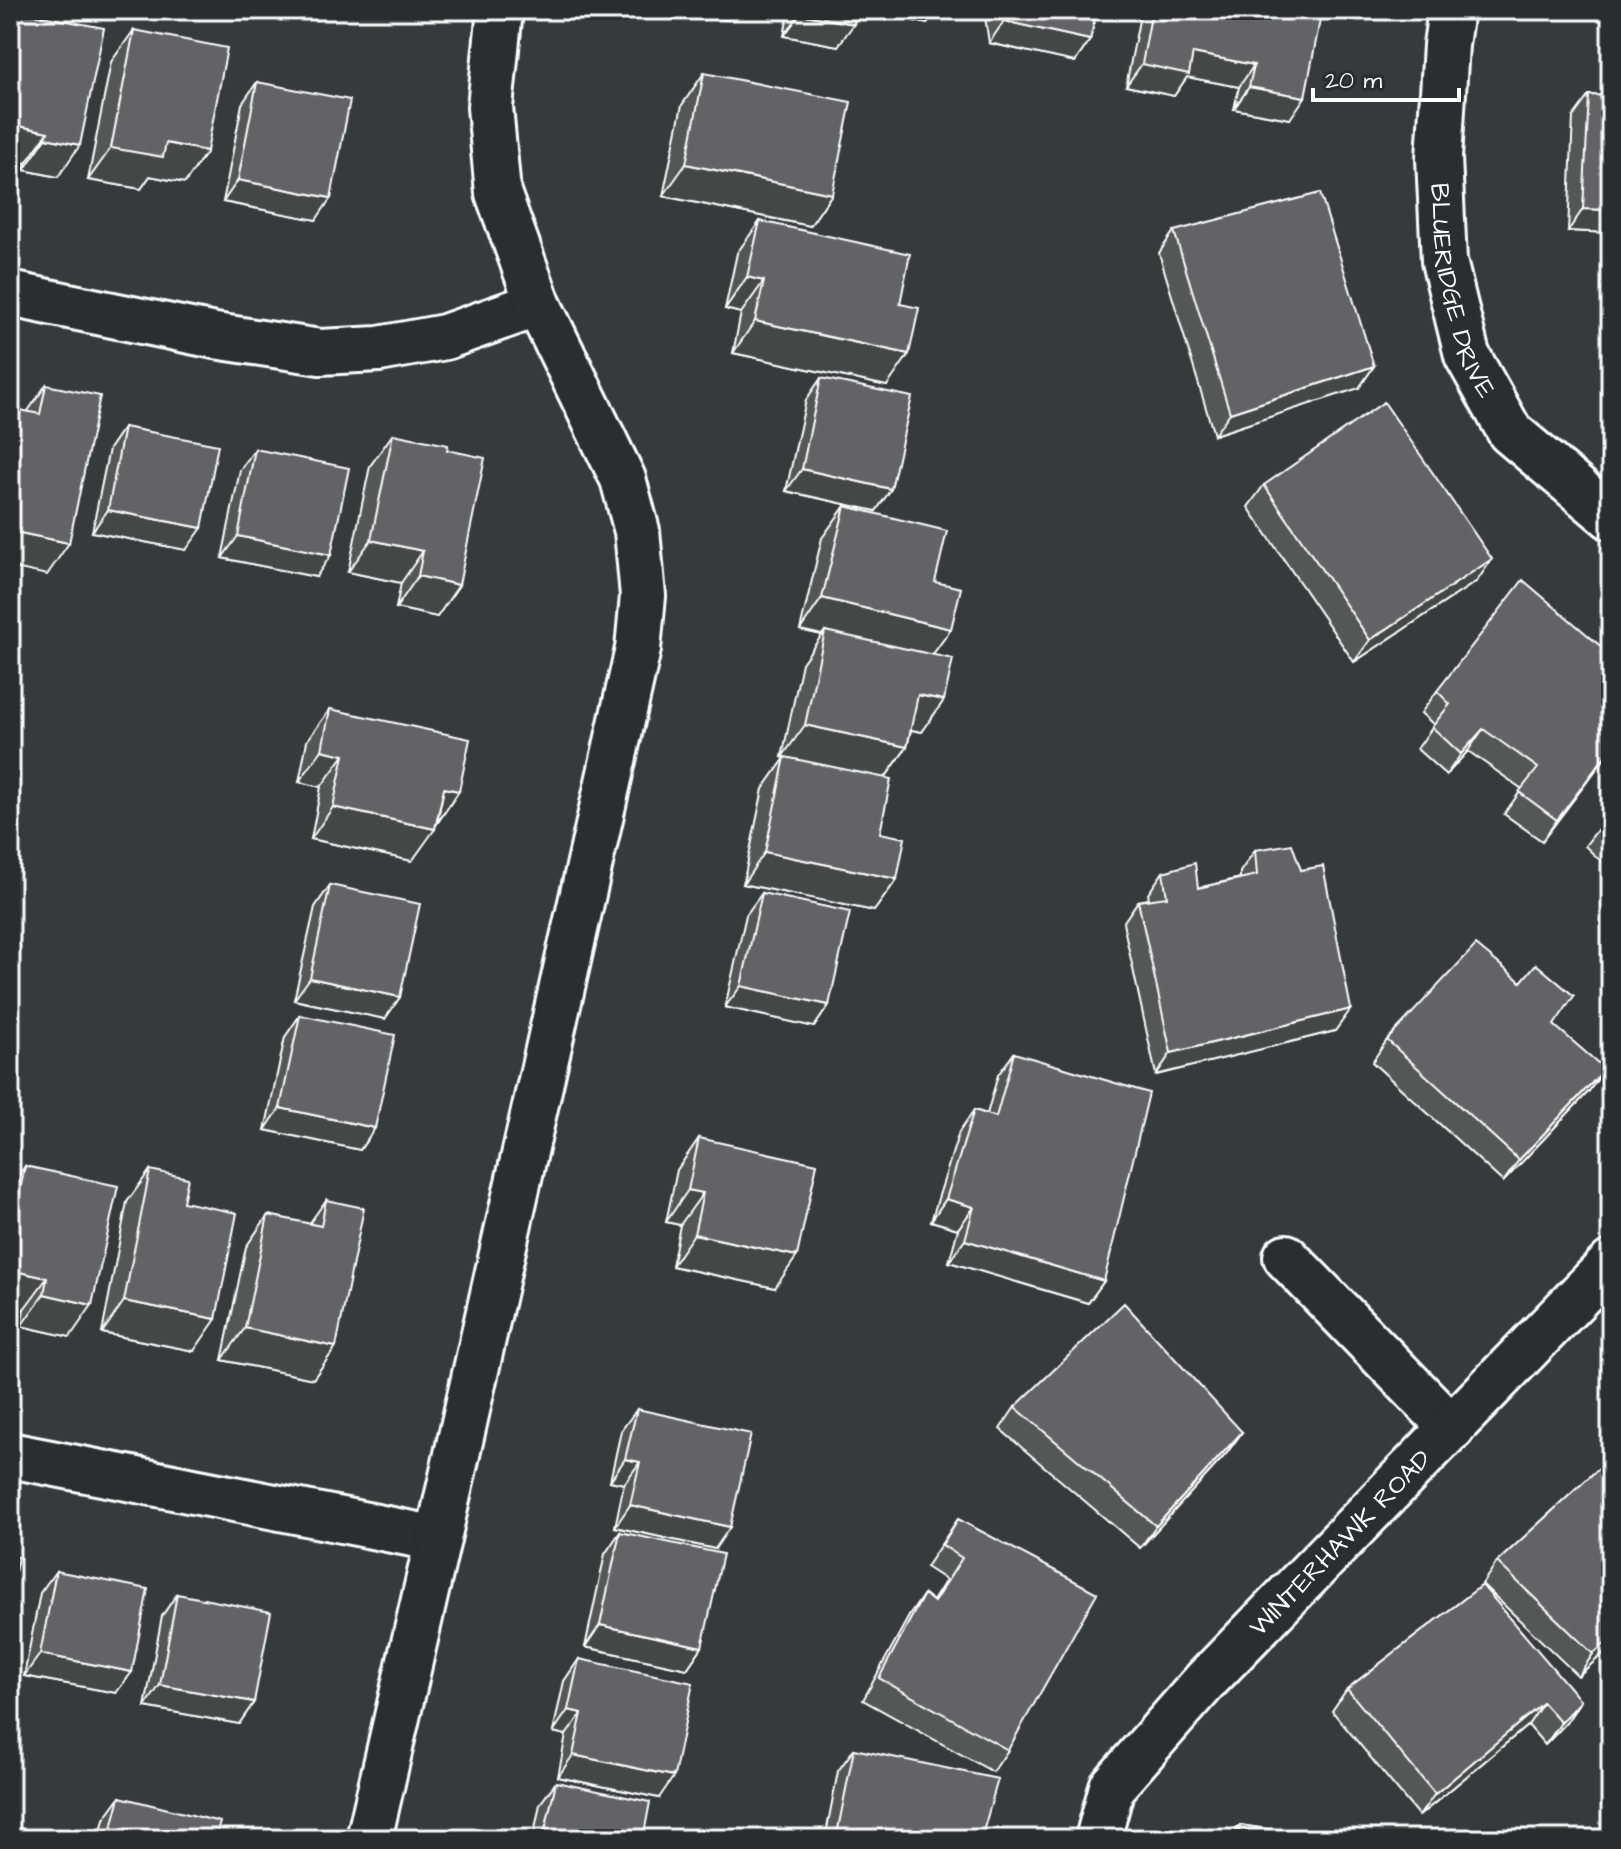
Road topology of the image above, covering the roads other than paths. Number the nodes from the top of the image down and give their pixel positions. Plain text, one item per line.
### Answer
1 (500, 10) edge
2 (1451, 10) edge
3 (10, 294) edge
4 (538, 304) junction
5 (1611, 517) edge
6 (1286, 1257) dead end
7 (1611, 1263) edge
8 (1452, 1428) junction
9 (10, 1455) edge
10 (438, 1539) junction
11 (369, 1839) edge
12 (1098, 1839) edge

1 - 4 street
2 - 5 street, BLUERIDGE DRIVE
3 - 4 street
4 - 10 street
6 - 8 street
7 - 8 street, WINTERHAWK ROAD
8 - 12 street, WINTERHAWK ROAD
9 - 10 street
10 - 11 street

